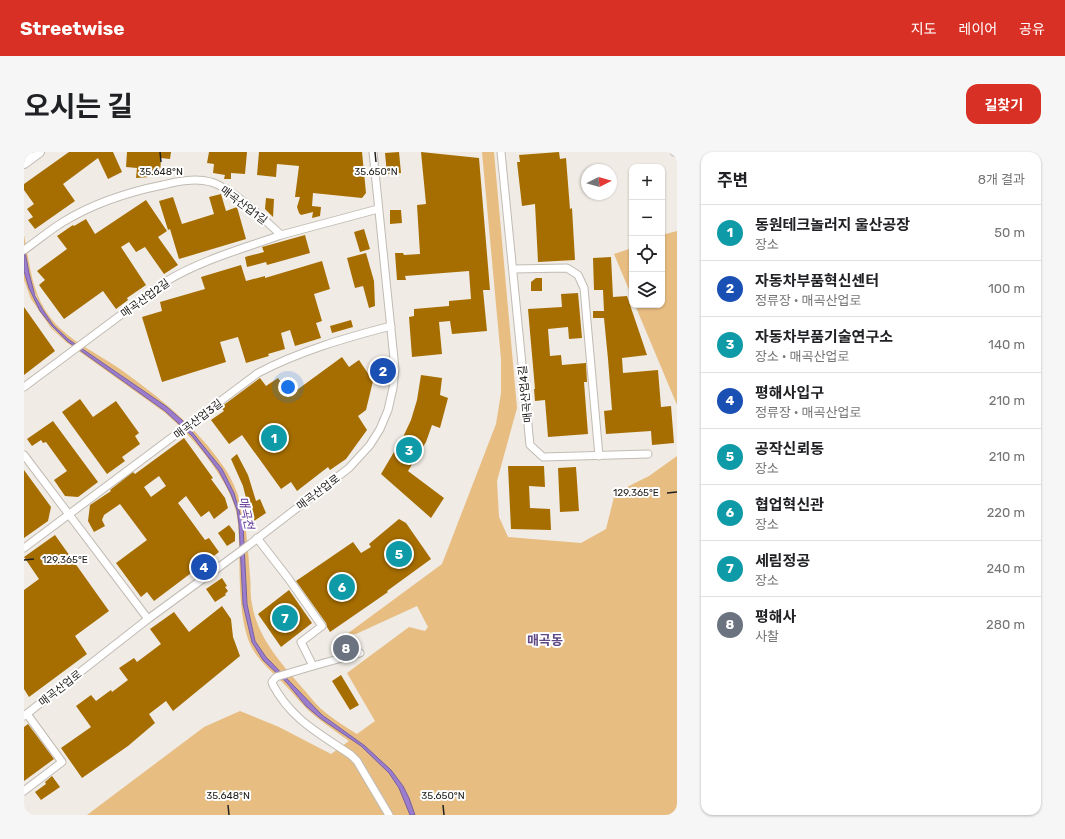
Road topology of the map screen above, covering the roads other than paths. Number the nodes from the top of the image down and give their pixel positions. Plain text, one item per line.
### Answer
1 (39, 152) edge
2 (373, 152) edge
3 (501, 152) edge
4 (24, 163) edge
5 (378, 209) junction
6 (281, 235) junction
7 (27, 248) edge
8 (513, 269) junction
9 (391, 326) junction
10 (24, 387) edge
11 (648, 454) dead end
12 (24, 455) edge
13 (599, 456) junction
14 (68, 515) junction
15 (257, 538) junction
16 (24, 548) edge
17 (148, 619) junction
18 (360, 653) dead end
19 (313, 666) junction
20 (26, 715) edge
21 (24, 791) edge
22 (389, 815) edge

1 - 4 highway
2 - 5 street, 매곡산업로
3 - 8 street, 매곡산업4길
5 - 6 street
5 - 9 street, 매곡산업로
6 - 7 street, 매곡산업1길
6 - 10 street, 매곡산업2길
8 - 13 street
8 - 13 street, 매곡산업4길
9 - 14 street, 매곡산업3길
9 - 15 street, 매곡산업로
11 - 13 street, 매곡산업4길
12 - 14 street
14 - 16 street, 매곡산업3길
14 - 17 street
15 - 17 street, 매곡산업로
15 - 19 street
17 - 20 street, 매곡산업로
18 - 19 street
19 - 22 street
20 - 21 street

